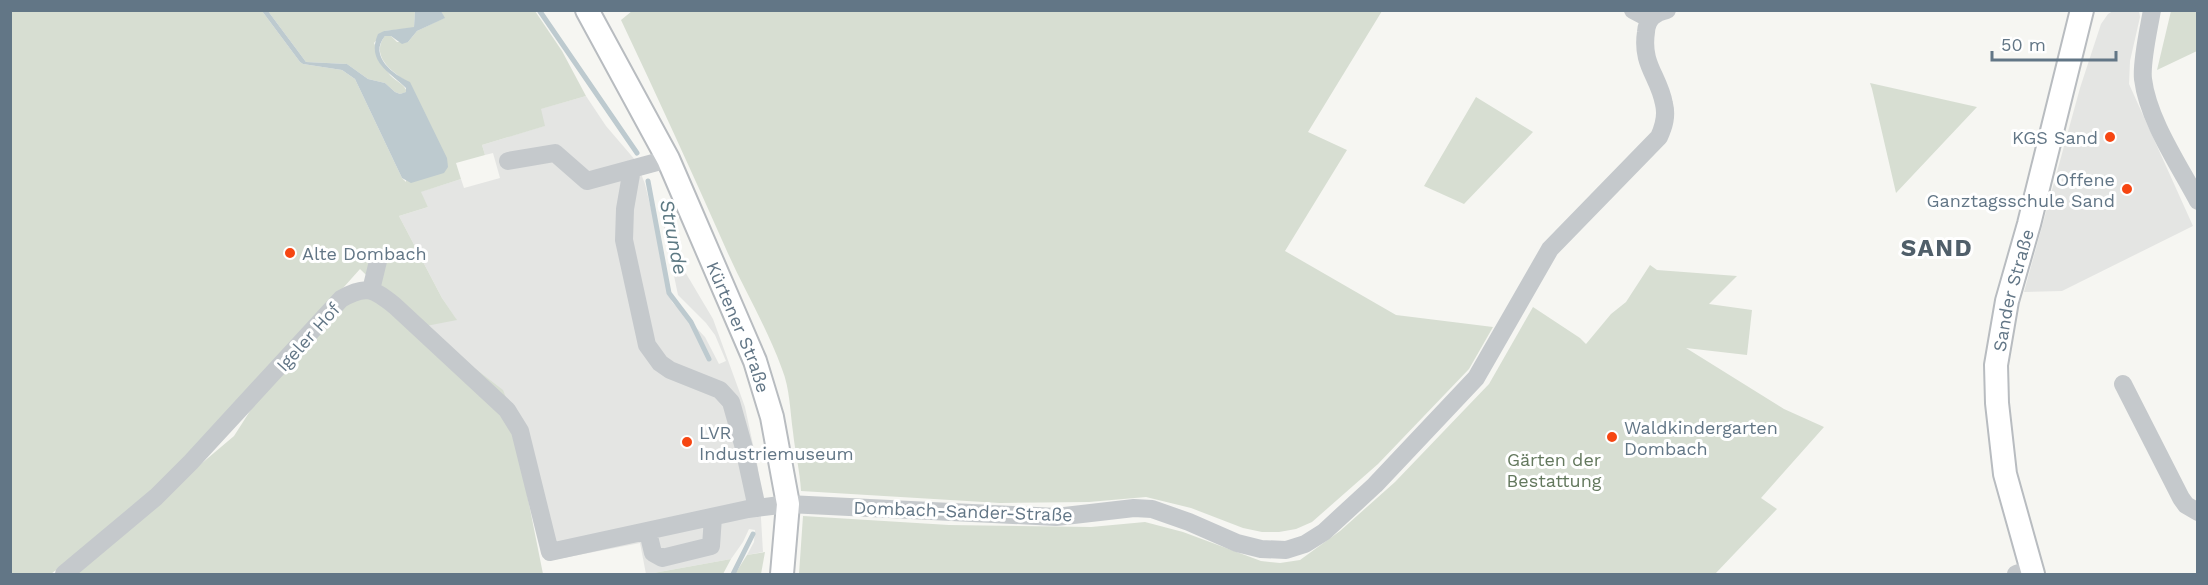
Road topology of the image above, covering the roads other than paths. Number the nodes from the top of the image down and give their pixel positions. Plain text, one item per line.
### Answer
1 (587, 10) edge
2 (1667, 10) edge
3 (2082, 10) edge
4 (2152, 10) edge
5 (1642, 15) edge
6 (668, 159) junction
7 (508, 161) dead end
8 (632, 169) junction
9 (2198, 201) edge
10 (379, 257) dead end
11 (371, 290) junction
12 (2123, 384) dead end
13 (788, 504) junction
14 (757, 508) junction
15 (2198, 512) edge
16 (713, 517) junction
17 (648, 532) junction
18 (2026, 573) edge
19 (64, 574) edge
20 (782, 574) edge

1 - 6 main road, Kürtener Straße
2 - 5 street, Dombach-Sander-Straße
3 - 18 main road, Sander Straße
4 - 9 street
5 - 13 street, Dombach-Sander-Straße
6 - 8 street
6 - 13 main road, Kürtener Straße
7 - 8 street
8 - 14 street
10 - 11 street
11 - 17 street
11 - 19 street, Igeler Hof
12 - 15 street
13 - 14 street
13 - 20 main road, Kürtener Straße
14 - 16 street
16 - 17 street
16 - 17 street

